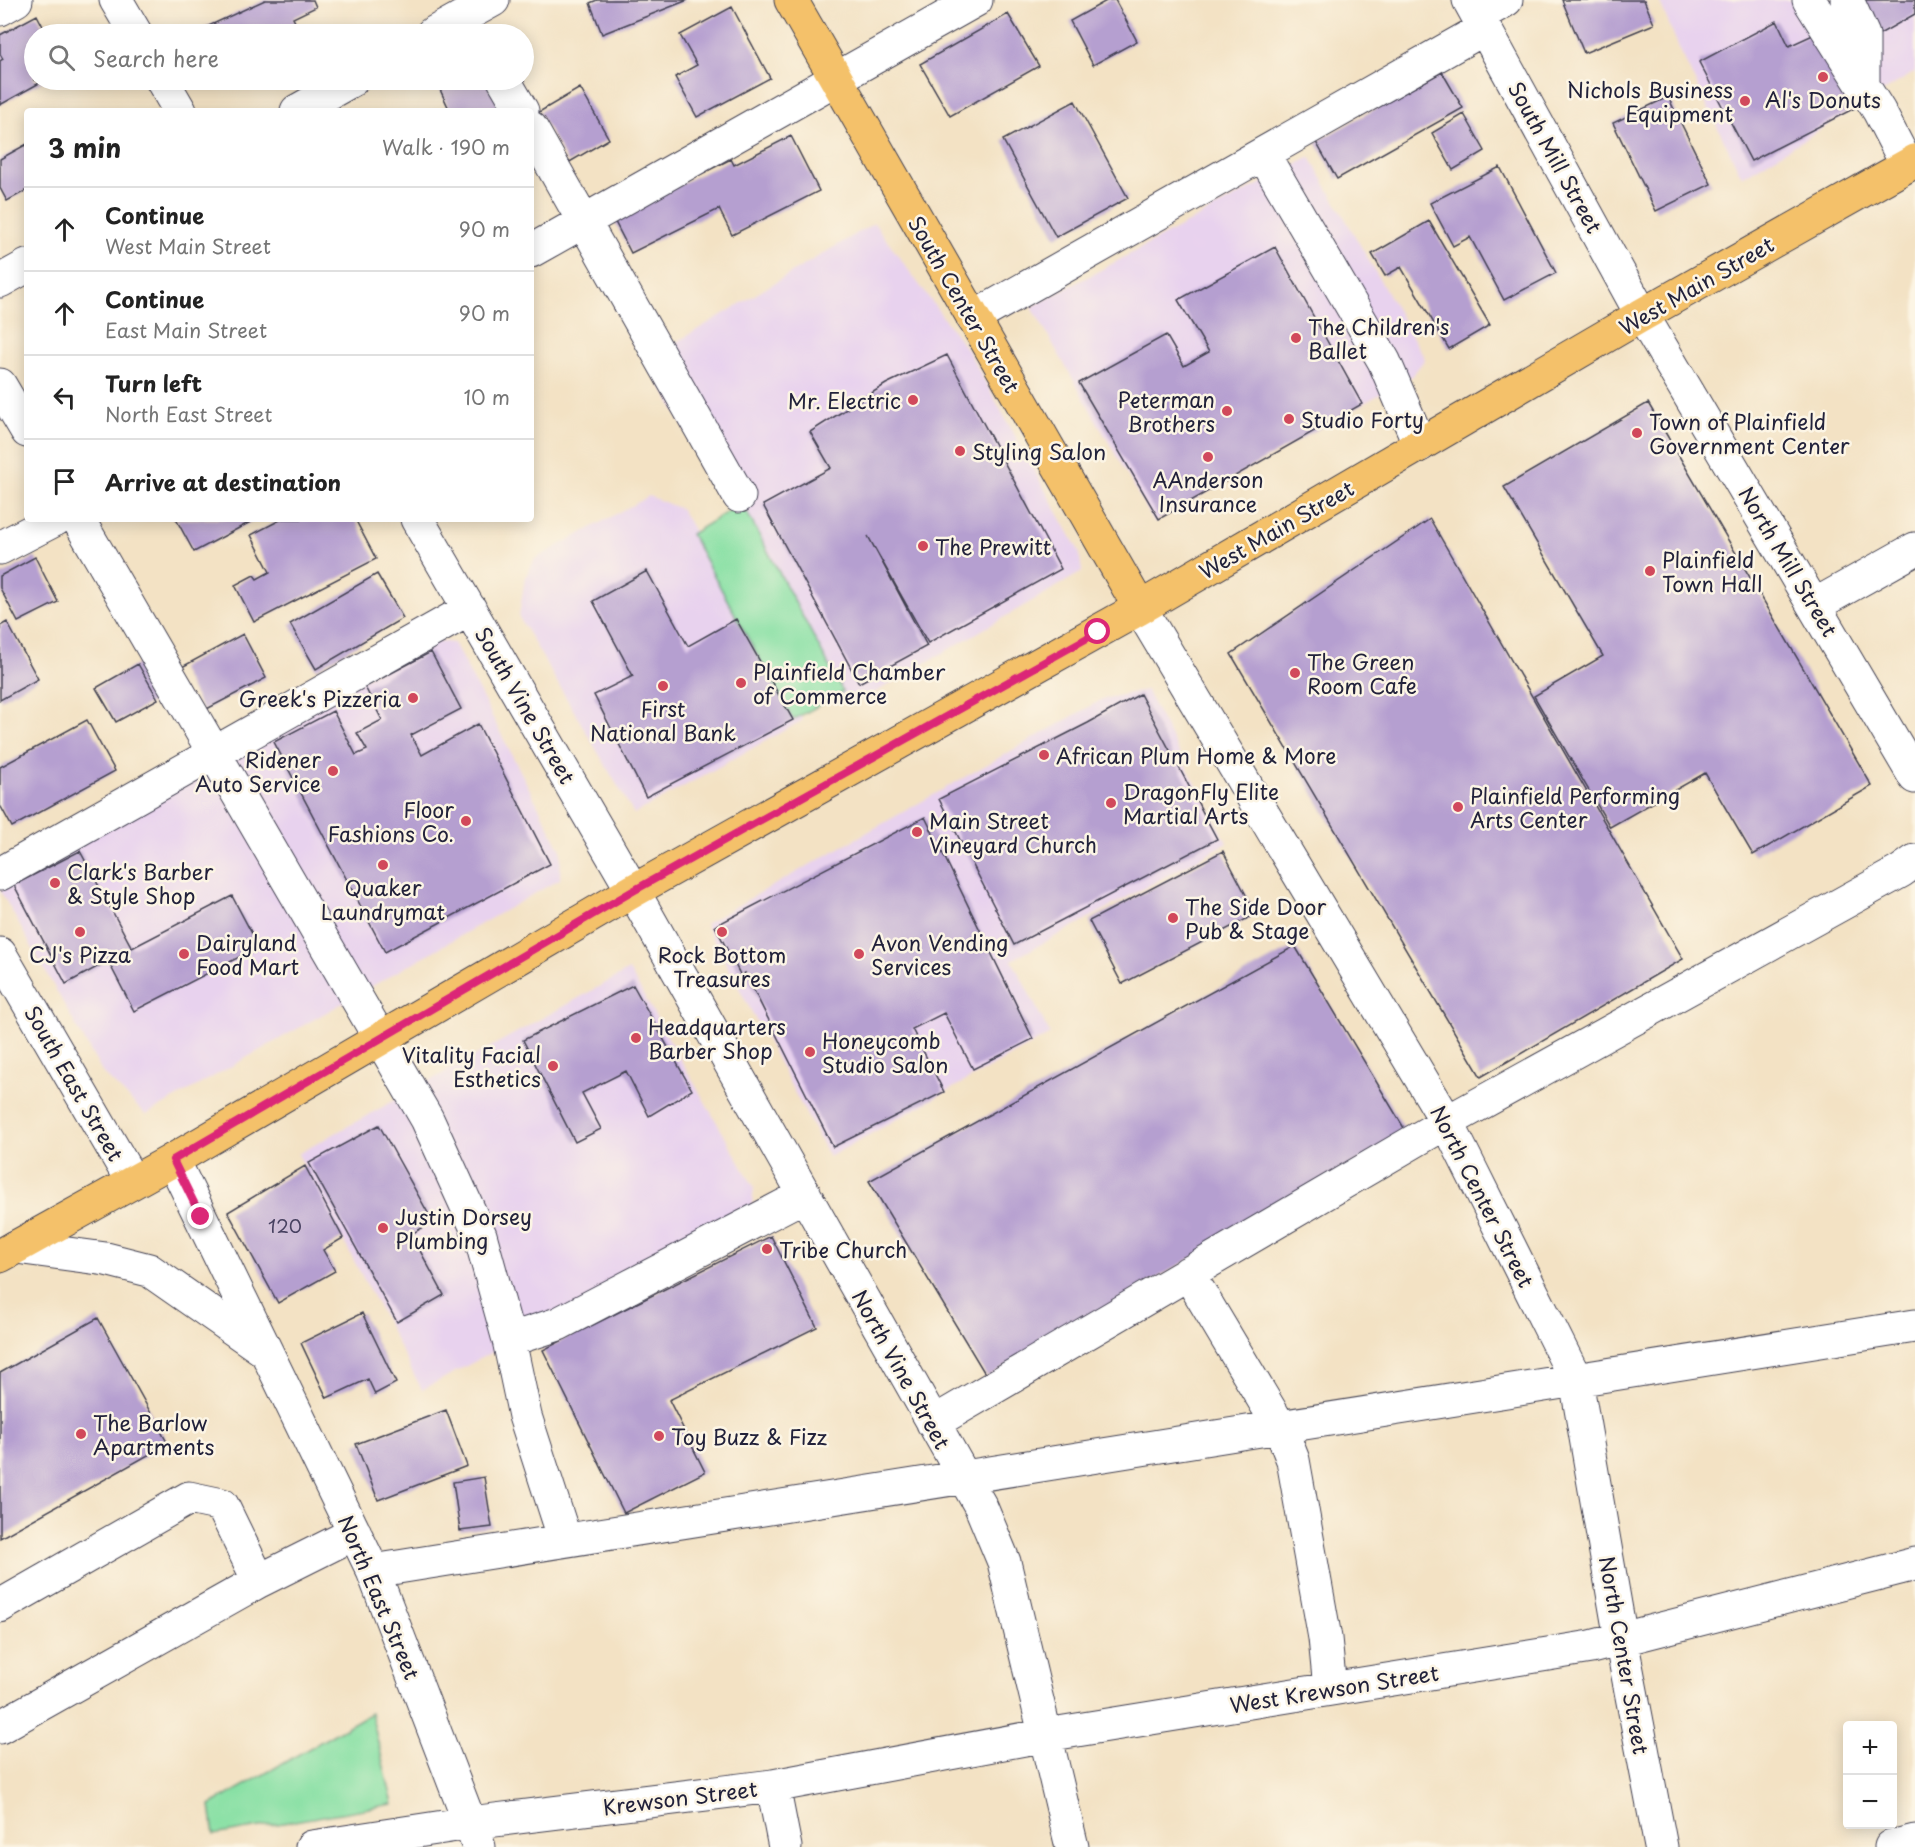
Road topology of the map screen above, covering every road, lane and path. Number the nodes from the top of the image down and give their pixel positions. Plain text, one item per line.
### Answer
1 (16, 0) edge
2 (116, 0) edge
3 (791, 0) edge
4 (976, 0) edge
5 (1506, 0) edge
6 (1809, 0) edge
7 (1847, 0) edge
8 (0, 9) edge
9 (1478, 15) edge
10 (479, 16) edge
11 (130, 24) edge
12 (458, 24) edge
13 (837, 80) junction
14 (1863, 86) junction
15 (168, 90) edge
16 (334, 90) edge
17 (510, 90) edge
18 (178, 108) edge
19 (302, 108) edge
20 (520, 108) edge
21 (534, 133) edge
22 (1263, 154) junction
23 (1911, 163) edge
24 (584, 222) junction
25 (534, 249) edge
26 (24, 268) edge
27 (0, 281) edge
28 (1642, 315) junction
29 (974, 318) junction
30 (0, 385) edge
31 (24, 426) edge
32 (1420, 445) junction
33 (739, 496) dead end
34 (74, 522) edge
35 (78, 522) edge
36 (419, 522) edge
37 (0, 548) edge
38 (1915, 549) edge
39 (1815, 605) junction
40 (1140, 608) junction
41 (470, 609) junction
42 (214, 753) junction
43 (1915, 777) edge
44 (1915, 861) edge
45 (0, 874) edge
46 (633, 891) junction
47 (0, 954) edge
48 (380, 1040) junction
49 (1447, 1122) junction
50 (173, 1160) junction
51 (132, 1181) junction
52 (805, 1195) junction
53 (8, 1252) edge
54 (1188, 1274) junction
55 (1915, 1326) edge
56 (508, 1340) junction
57 (267, 1352) junction
58 (1576, 1380) junction
59 (933, 1423) junction
60 (1280, 1427) junction
61 (963, 1477) junction
62 (355, 1533) junction
63 (565, 1540) junction
64 (1915, 1564) edge
65 (373, 1571) junction
66 (259, 1581) junction
67 (0, 1606) edge
68 (1621, 1639) junction
69 (1330, 1689) junction
70 (0, 1727) edge
71 (1046, 1735) junction
72 (773, 1786) junction
73 (474, 1835) edge
74 (1915, 1841) edge
75 (312, 1847) edge
76 (785, 1847) edge
77 (1072, 1847) edge
78 (1661, 1847) edge
79 (1891, 1847) edge

1 - 8 street
2 - 11 street
3 - 13 main road, South Center Street
4 - 13 street
5 - 9 street
6 - 14 street
7 - 14 street
9 - 22 street
9 - 28 street, South Mill Street
10 - 12 street
13 - 24 street
13 - 29 main road, South Center Street
14 - 23 street
15 - 18 street
16 - 19 street
17 - 20 street
21 - 24 street
22 - 29 street
22 - 32 street
23 - 28 main road, West Main Street
24 - 25 street
24 - 33 street
26 - 27 street
28 - 32 main road, West Main Street
28 - 39 street, North Mill Street
29 - 40 main road, South Center Street
30 - 31 street
32 - 40 main road, West Main Street
34 - 37 street
35 - 42 street
36 - 41 street, South Vine Street
38 - 39 street
39 - 43 street, North Mill Street
40 - 46 main road, West Main Street
40 - 49 street, North Center Street
41 - 42 street
41 - 46 street, South Vine Street
42 - 45 street
42 - 48 street
44 - 49 street
46 - 48 main road, West Main Street
46 - 52 street, North Vine Street
47 - 51 street, South East Street
48 - 50 main road, West Main Street
48 - 56 street
49 - 54 street
49 - 58 street, North Center Street
50 - 51 main road, West Main Street
50 - 57 street, North East Street
51 - 53 main road, West Main Street
52 - 56 street
52 - 59 street, North Vine Street
53 - 57 street, North East Street
54 - 59 street
54 - 60 street
55 - 58 street
56 - 63 street
57 - 62 street, North East Street
58 - 60 street
58 - 68 street, North Center Street
59 - 61 street, North Vine Street
60 - 61 street
60 - 69 street
61 - 63 street
61 - 71 street, North Vine Street
62 - 65 street, North East Street
62 - 66 street
63 - 65 street
64 - 68 street, West Krewson Street
65 - 73 street, North East Street
66 - 67 street
66 - 70 street
68 - 69 street, West Krewson Street
68 - 78 street, North Center Street
69 - 71 street, West Krewson Street
71 - 72 street, Krewson Street
71 - 77 street, North Vine Street
72 - 73 street, Krewson Street
72 - 76 street
73 - 75 street, Krewson Street
74 - 79 street

